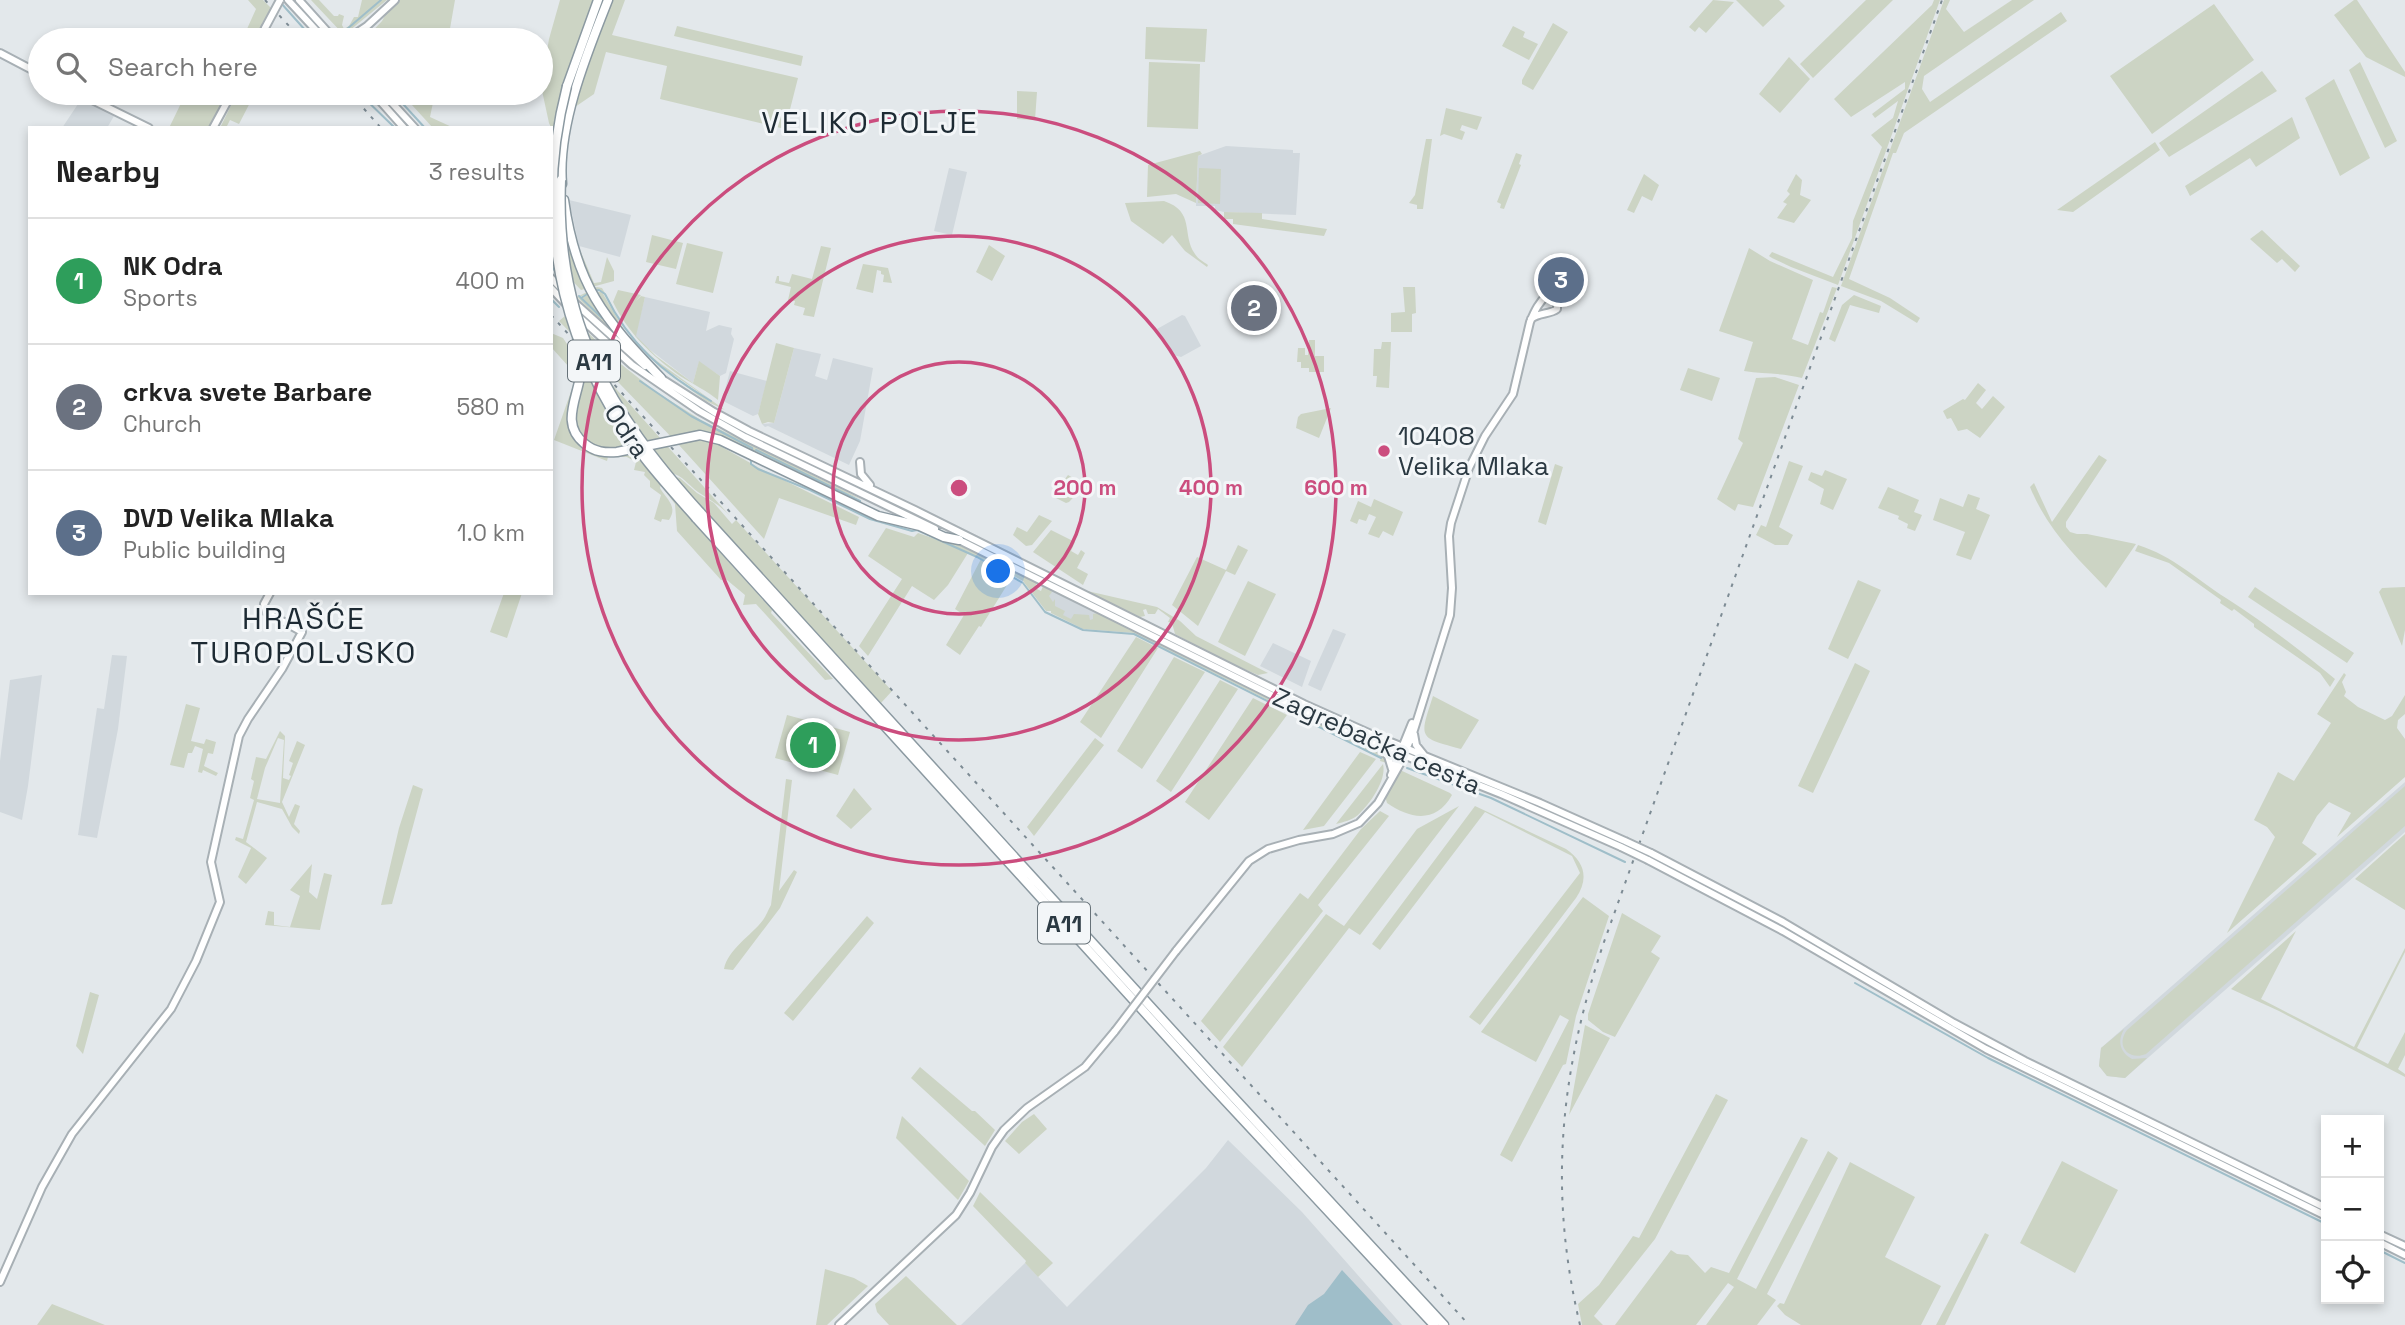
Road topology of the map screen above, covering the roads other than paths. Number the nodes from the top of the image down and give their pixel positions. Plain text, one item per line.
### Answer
1 (280, 0) edge
2 (288, 0) edge
3 (299, 0) edge
4 (395, 0) edge
5 (598, 0) edge
6 (608, 0) edge
7 (367, 26) joint
8 (265, 28) edge
9 (314, 28) edge
10 (324, 28) edge
11 (364, 28) edge
12 (0, 53) edge
13 (28, 68) edge
14 (571, 87) junction
15 (102, 105) edge
16 (226, 105) edge
17 (384, 105) edge
18 (394, 105) edge
19 (145, 126) edge
20 (215, 126) edge
21 (402, 126) edge
22 (413, 126) edge
23 (561, 180) junction
24 (553, 190) edge
25 (553, 216) edge
26 (553, 280) edge
27 (553, 290) edge
28 (1531, 318) junction
29 (576, 337) junction
30 (661, 377) junction
31 (860, 462) dead end
32 (882, 495) junction
33 (698, 515) junction
34 (959, 540) junction
35 (269, 595) edge
36 (1417, 717) junction
37 (1414, 729) junction
38 (1378, 746) junction
39 (1403, 751) junction
40 (1425, 756) junction
41 (1392, 769) junction
42 (1390, 780) junction
43 (1623, 844) junction
44 (1649, 856) junction
45 (2321, 1206) edge
46 (2321, 1214) edge
47 (2384, 1236) edge
48 (2384, 1244) edge
49 (2405, 1246) edge
50 (2405, 1255) edge
51 (0, 1282) edge
52 (839, 1325) edge
53 (1434, 1325) edge
54 (1444, 1325) edge

1 - 8 main road, bridge
2 - 9 main road
3 - 10 main road
4 - 7 main road
5 - 14 highway, A11
6 - 14 highway, A11
7 - 11 main road
12 - 13 main road
14 - 23 highway, Odra / A11
14 - 24 highway, Odra / A11, bridge
15 - 19 main road
16 - 20 main road
17 - 21 main road
18 - 22 main road
23 - 30 highway, bridge
23 - 33 highway, Odra / A11, bridge
25 - 29 highway, Odra / A11, bridge
26 - 30 main road, Zagrebačka cesta
27 - 34 main road, Zagrebačka cesta
28 - 28 main road
28 - 36 main road
29 - 33 highway, Odra / A11, bridge
29 - 34 highway, bridge
30 - 32 main road, Zagrebačka cesta
31 - 32 main road
32 - 39 main road, Zagrebačka cesta
33 - 53 highway, A11
33 - 54 highway, A11
34 - 38 main road, Zagrebačka cesta
35 - 51 main road
36 - 37 main road
36 - 39 main road
37 - 39 main road
37 - 40 main road
38 - 39 main road, Zagrebačka cesta
38 - 41 main road
39 - 40 main road, Zagrebačka cesta
39 - 41 main road
39 - 42 main road
39 - 43 main road, Zagrebačka cesta
40 - 43 main road, Zagrebačka cesta
41 - 42 main road
42 - 52 main road, bridge
43 - 44 main road, Zagrebačka cesta, bridge
44 - 45 main road, Zagrebačka cesta
44 - 46 main road, Zagrebačka cesta
47 - 49 main road
48 - 50 main road

